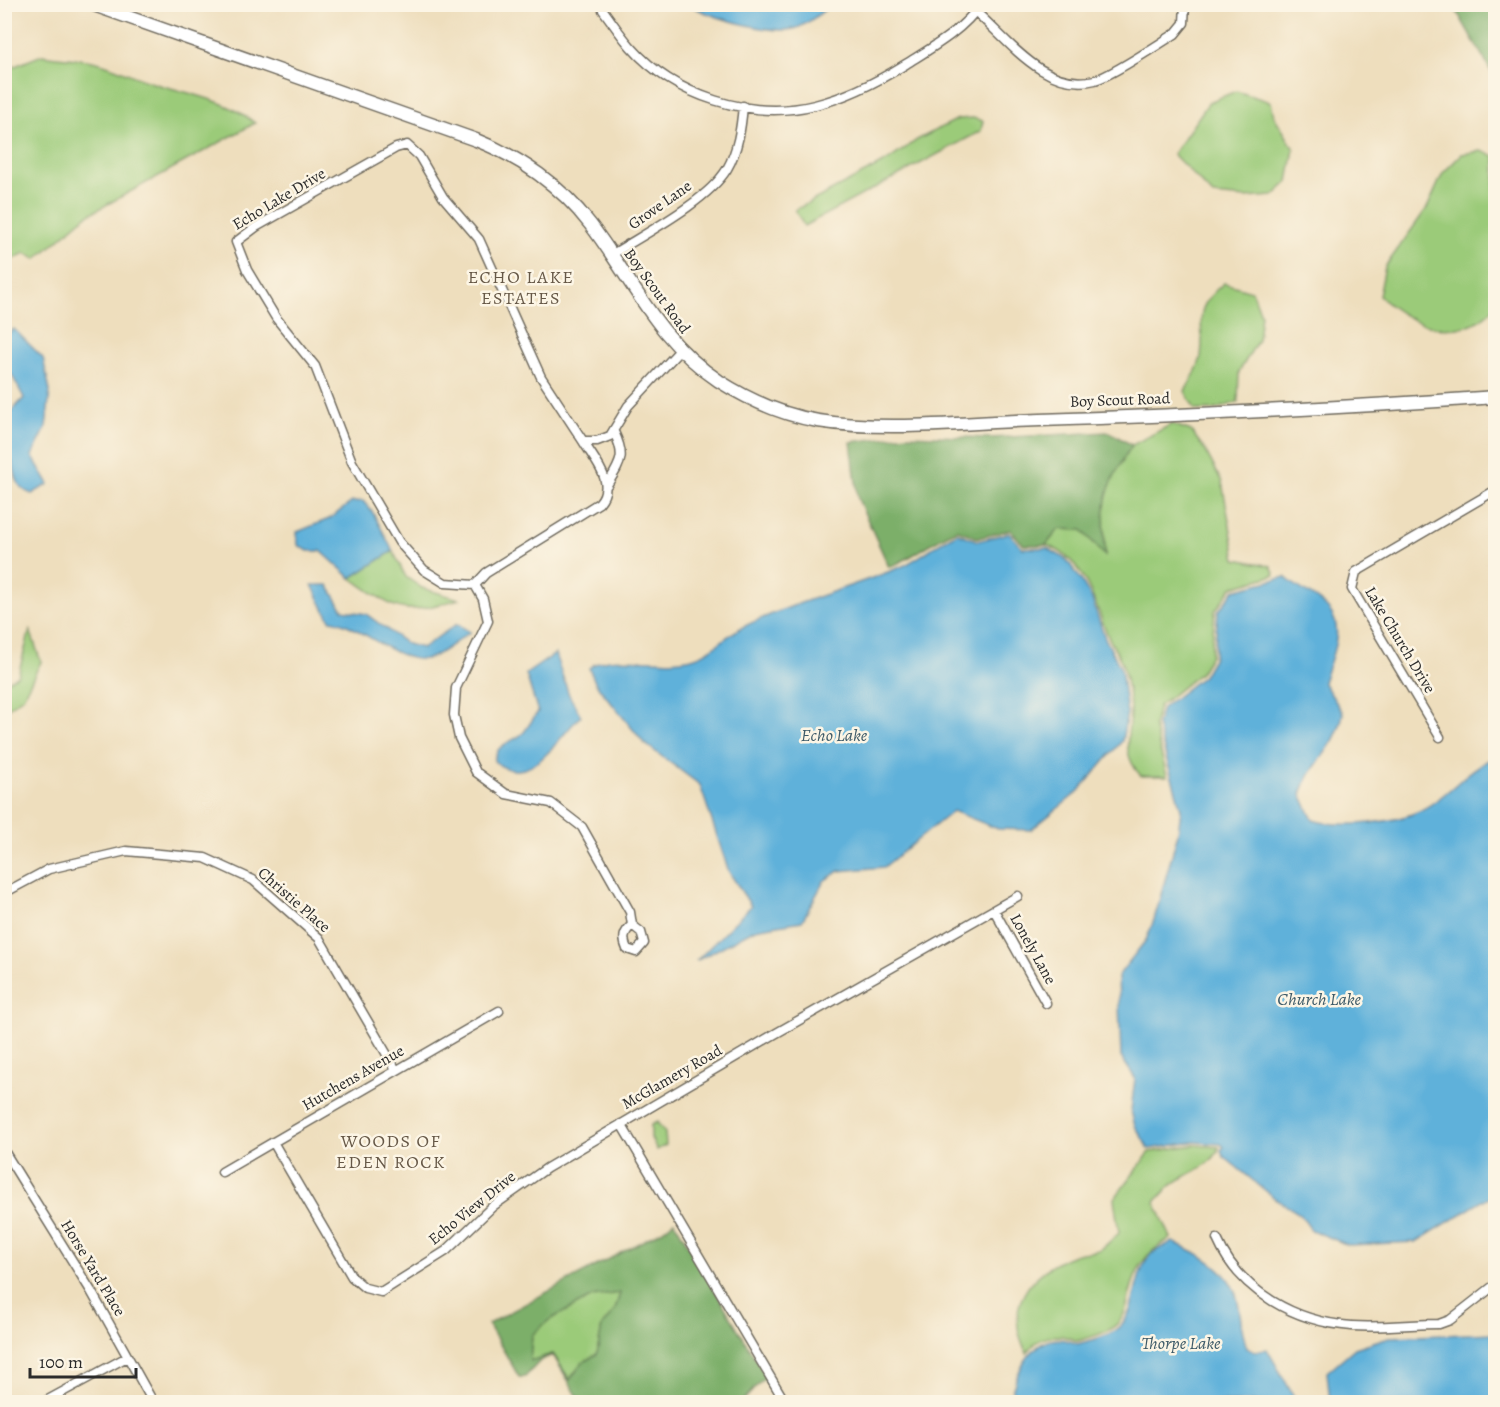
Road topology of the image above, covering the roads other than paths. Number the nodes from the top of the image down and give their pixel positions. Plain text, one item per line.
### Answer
1 (91, 4) edge
2 (1185, 4) edge
3 (978, 8) edge
4 (603, 10) dead end
5 (742, 106) junction
6 (611, 255) junction
7 (680, 350) junction
8 (1496, 397) edge
9 (614, 432) junction
10 (583, 441) junction
11 (608, 485) junction
12 (1496, 490) edge
13 (475, 585) junction
14 (1440, 737) dead end
15 (4, 893) edge
16 (1018, 896) dead end
17 (994, 910) junction
18 (632, 925) dead end
19 (1046, 1002) dead end
20 (499, 1011) dead end
21 (396, 1070) junction
22 (621, 1124) junction
23 (273, 1142) junction
24 (4, 1150) edge
25 (222, 1172) dead end
26 (1217, 1239) dead end
27 (1496, 1284) edge
28 (127, 1357) junction
29 (784, 1400) edge
30 (44, 1402) edge
31 (153, 1402) edge
32 (773, 1402) edge

1 - 6 street, Boy Scout Road
2 - 3 street
3 - 5 street
4 - 5 street
5 - 6 street, Grove Lane
6 - 7 street, Boy Scout Road
7 - 8 street, Boy Scout Road
7 - 9 street
9 - 10 street
9 - 11 street
10 - 11 street, Echo Lake Drive
10 - 13 street, Echo Lake Drive
11 - 13 street
12 - 14 street, Lake Church Drive
13 - 18 street
15 - 21 street, Christie Place
16 - 17 street, McGlamery Road
17 - 19 street, Lonely Lane
17 - 22 street, McGlamery Road
20 - 21 street, Hutchens Avenue
21 - 23 street, Hutchens Avenue
22 - 23 street, Echo View Drive
22 - 29 street, McGlamery Road
23 - 25 street, Hutchens Avenue
24 - 28 street, Horse Yard Place
26 - 27 street
28 - 30 street
28 - 31 street, Horse Yard Place
29 - 32 street

